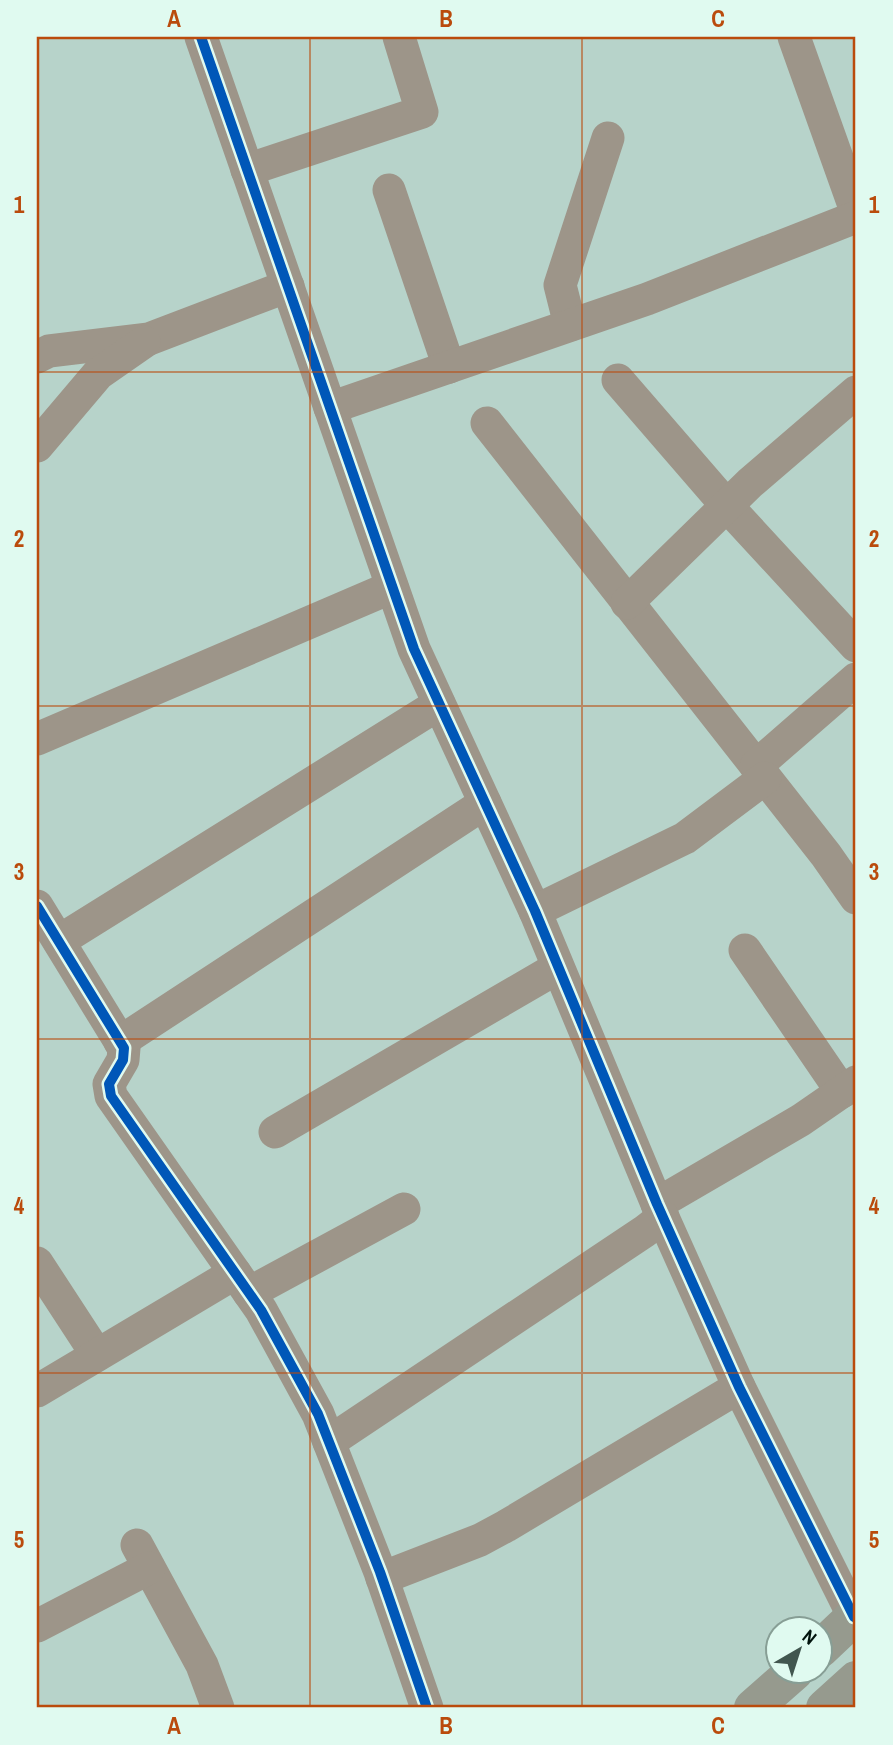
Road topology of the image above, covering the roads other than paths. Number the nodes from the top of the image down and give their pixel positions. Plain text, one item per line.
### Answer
1 (201, 37) edge
2 (399, 37) edge
3 (794, 37) edge
4 (608, 138) dead end
5 (247, 170) junction
6 (389, 190) dead end
7 (856, 214) edge
8 (288, 286) junction
9 (570, 326) junction
10 (149, 339) junction
11 (37, 357) edge
12 (449, 367) junction
13 (618, 380) dead end
14 (856, 392) edge
15 (330, 408) junction
16 (487, 424) dead end
17 (37, 446) edge
18 (727, 506) junction
19 (392, 587) junction
20 (627, 603) junction
21 (856, 646) edge
22 (856, 679) edge
23 (439, 704) junction
24 (37, 739) edge
25 (760, 772) junction
26 (485, 803) junction
27 (856, 898) edge
28 (37, 906) edge
29 (535, 911) junction
30 (50, 939) edge
31 (745, 950) dead end
32 (557, 968) junction
33 (120, 1042) junction
34 (851, 1091) edge
35 (275, 1132) dead end
36 (404, 1209) dead end
37 (660, 1210) junction
38 (37, 1263) edge
39 (242, 1283) junction
40 (97, 1355) junction
41 (738, 1387) junction
42 (37, 1391) edge
43 (329, 1442) junction
44 (382, 1578) junction
45 (855, 1616) edge
46 (37, 1626) edge
47 (834, 1636) edge
48 (856, 1680) edge
49 (777, 1686) edge
50 (218, 1708) edge
51 (427, 1708) edge
52 (753, 1708) edge
53 (825, 1708) edge

1 - 5 street
2 - 5 street
3 - 7 street
4 - 9 street
5 - 8 street
6 - 12 street
7 - 9 street
8 - 10 street
8 - 15 street
9 - 12 street
10 - 11 street
10 - 17 street
12 - 15 street
13 - 18 street
14 - 18 street
15 - 19 street
16 - 20 street
18 - 20 street
18 - 21 street
19 - 23 street
19 - 24 street
20 - 25 street
22 - 25 street
23 - 26 street
23 - 30 street
25 - 27 street
25 - 29 street
26 - 29 street
26 - 33 street
28 - 30 street
29 - 32 street
30 - 33 street
31 - 34 street
32 - 35 street
32 - 37 street
33 - 39 street
34 - 37 street
36 - 39 street
37 - 41 street
37 - 43 street
38 - 40 street
39 - 40 street
39 - 43 street
40 - 42 street
41 - 44 street
41 - 45 street
43 - 44 street
44 - 51 street
45 - 47 main road
46 - 50 street
48 - 53 main road
49 - 52 main road

